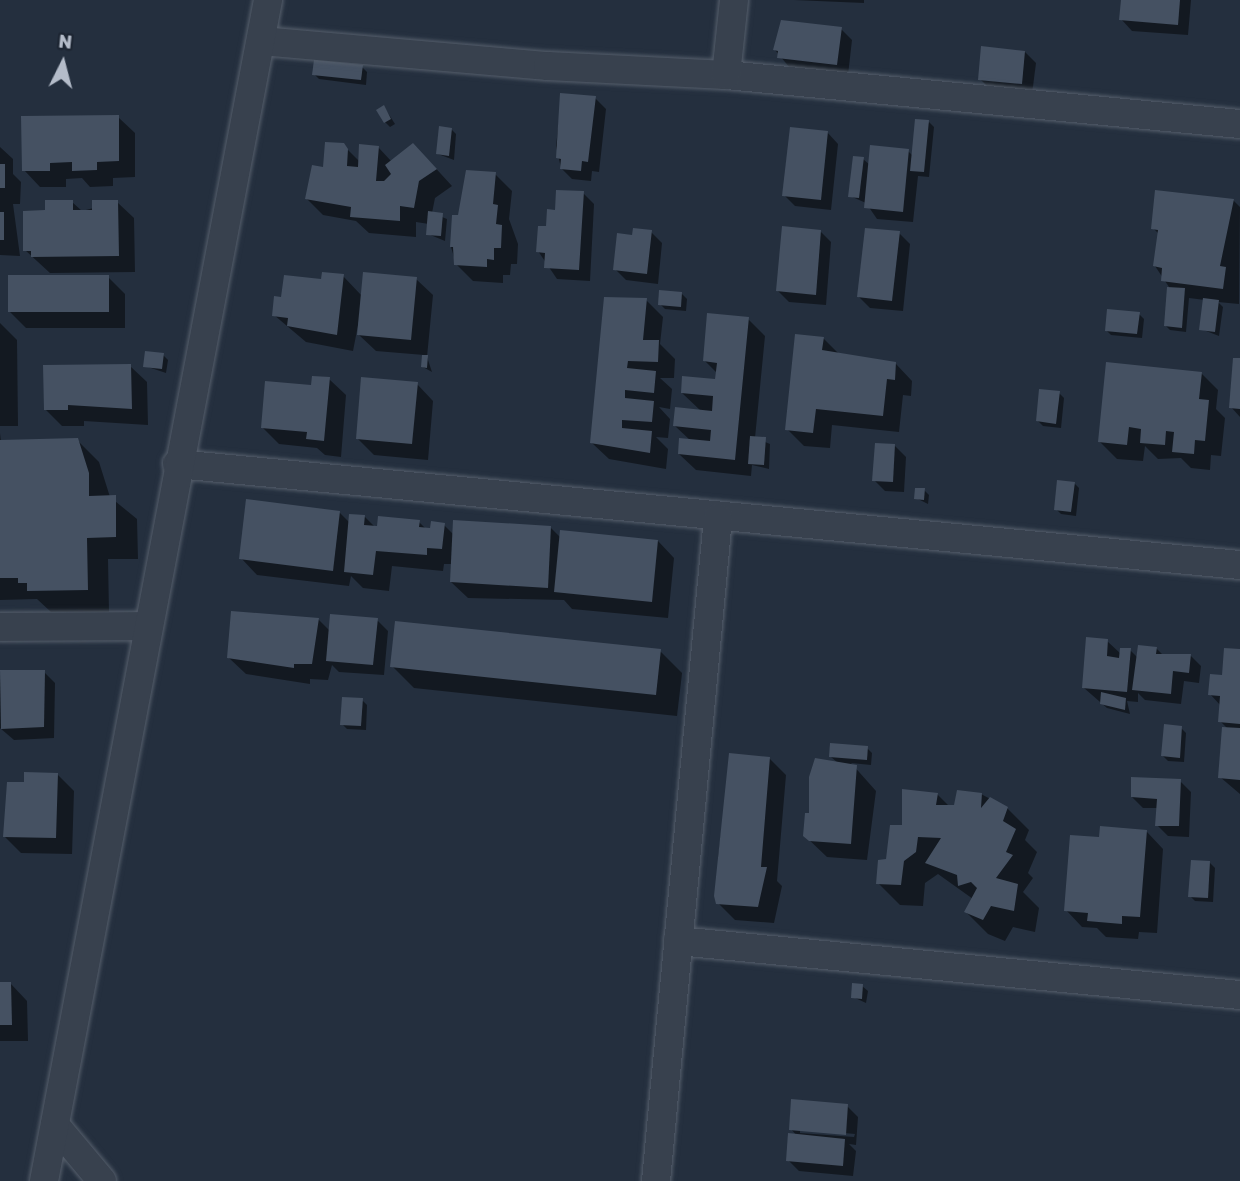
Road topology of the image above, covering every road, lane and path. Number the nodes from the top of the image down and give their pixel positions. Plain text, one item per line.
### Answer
1 (268, 0) edge
2 (734, 0) edge
3 (261, 41) junction
4 (726, 75) junction
5 (1240, 124) edge
6 (177, 464) junction
7 (718, 518) junction
8 (1240, 565) edge
9 (146, 626) junction
10 (0, 627) edge
11 (678, 941) junction
12 (1240, 995) edge
13 (55, 1125) junction
14 (44, 1181) edge
15 (102, 1181) edge
16 (656, 1181) edge

1 - 3 street
2 - 4 street
3 - 4 street
3 - 6 street
4 - 5 street
6 - 7 street
6 - 9 street
7 - 8 street
7 - 11 street
9 - 10 street
9 - 13 street
11 - 12 street
11 - 16 street
13 - 14 street
13 - 15 street

